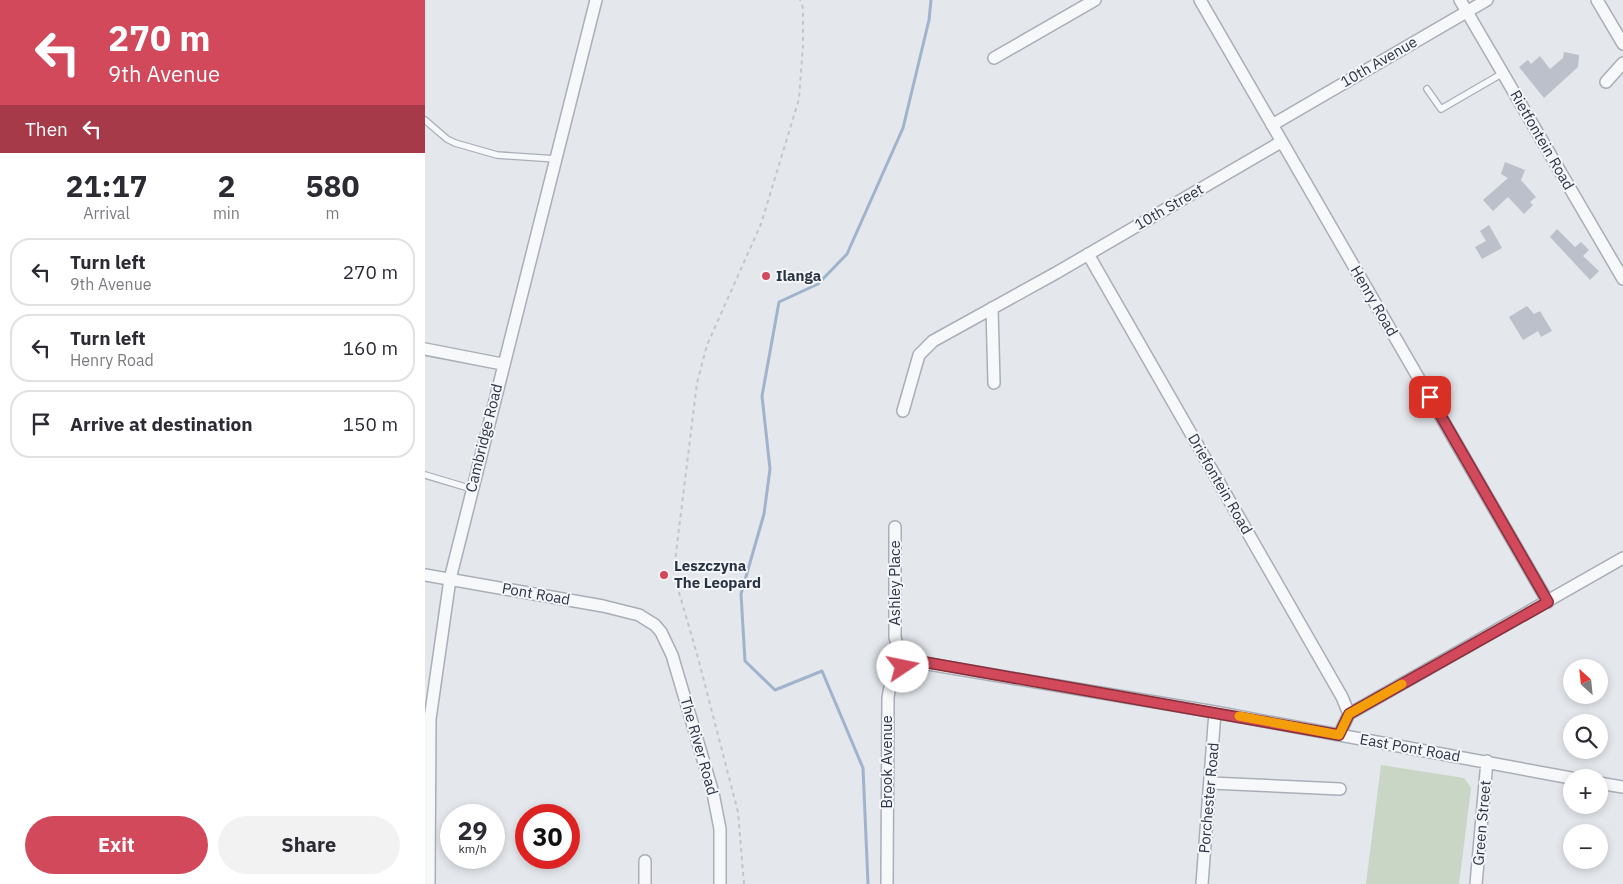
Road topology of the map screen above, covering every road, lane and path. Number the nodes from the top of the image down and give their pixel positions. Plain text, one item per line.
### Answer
1 (596, 0) edge
2 (800, 0) edge
3 (1095, 0) edge
4 (1200, 0) edge
5 (1460, 0) edge
6 (1487, 0) edge
7 (1597, 0) edge
8 (1467, 12) junction
9 (1619, 27) edge
10 (1623, 44) edge
11 (994, 58) dead end
12 (1623, 63) edge
13 (1503, 73) junction
14 (1606, 82) dead end
15 (1427, 89) dead end
16 (425, 120) edge
17 (1271, 125) junction
18 (1281, 142) junction
19 (556, 159) junction
20 (1088, 254) junction
21 (1619, 264) edge
22 (1623, 280) edge
23 (992, 308) junction
24 (425, 349) edge
25 (502, 364) junction
26 (994, 383) dead end
27 (903, 411) dead end
28 (425, 475) edge
29 (472, 489) junction
30 (895, 527) dead end
31 (1623, 558) edge
32 (425, 575) edge
33 (450, 579) junction
34 (1548, 602) junction
35 (646, 618) joint
36 (903, 667) junction
37 (1215, 712) junction
38 (1349, 714) junction
39 (1339, 735) junction
40 (1487, 762) junction
41 (1563, 776) edge
42 (1211, 783) junction
43 (1608, 784) edge
44 (1623, 786) edge
45 (1339, 789) dead end
46 (645, 861) dead end
47 (429, 884) edge
48 (645, 884) edge
49 (720, 884) edge
50 (744, 884) edge
51 (887, 884) edge
52 (1202, 884) edge
53 (1476, 884) edge

1 - 19 street, Cambridge Road
2 - 50 path
3 - 11 street
4 - 17 street, Henry Road
5 - 8 street, Rietfontein Road
6 - 8 street, 10th Avenue
7 - 9 street
8 - 13 street, Rietfontein Road
8 - 17 street, 10th Avenue
9 - 10 street
12 - 14 street
13 - 15 lane
13 - 21 street, Rietfontein Road
16 - 19 lane
17 - 18 street, Henry Road
18 - 20 street, 10th Street
18 - 34 street, Henry Road
19 - 25 street, Cambridge Road
20 - 23 street, 10th Street
20 - 38 street, Driefontein Road
21 - 22 street, Rietfontein Road
23 - 26 street
23 - 27 street, 10th Street
24 - 25 street
25 - 29 street, Cambridge Road
28 - 29 lane
29 - 33 street, Cambridge Road
30 - 36 street, Ashley Place
31 - 34 street
32 - 33 street, Pont Road
33 - 35 street, Pont Road
33 - 47 street, Cambridge Road
34 - 38 street
35 - 49 street, The River Road
36 - 37 street, East Pont Road
36 - 51 street, Brook Avenue
37 - 39 street, East Pont Road
37 - 42 street, Porchester Road
38 - 39 street
39 - 40 street, East Pont Road
40 - 41 street, East Pont Road
40 - 53 street, Green Street
42 - 45 street
42 - 52 street, Porchester Road
43 - 44 street
46 - 48 street

